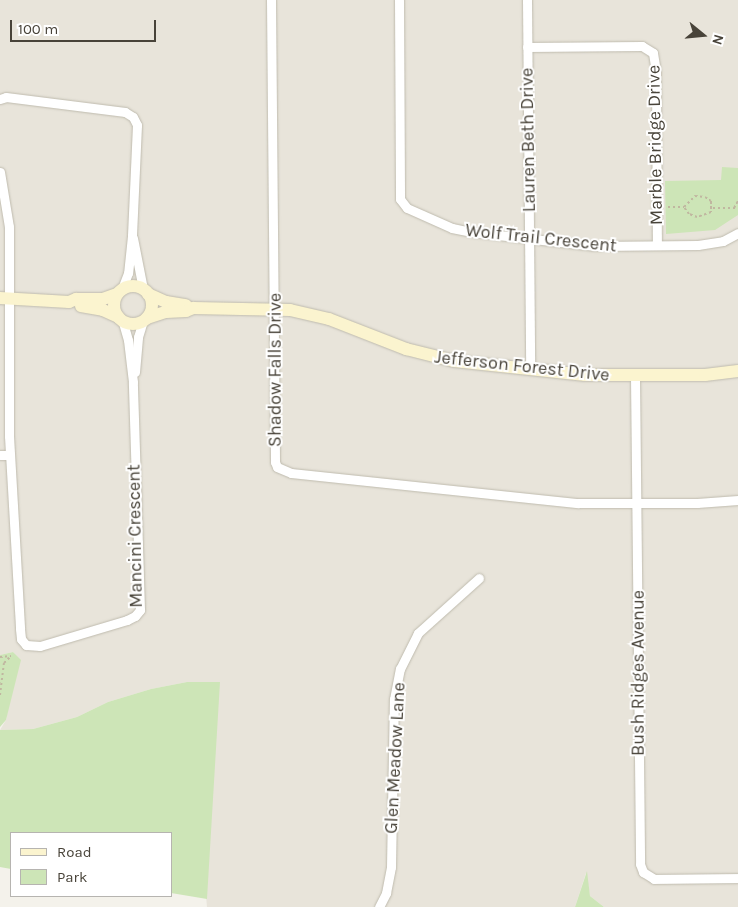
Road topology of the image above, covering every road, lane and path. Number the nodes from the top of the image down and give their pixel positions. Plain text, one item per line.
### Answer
1 (271, 0) edge
2 (399, 0) edge
3 (527, 0) edge
4 (527, 47) junction
5 (0, 99) edge
6 (0, 172) edge
7 (738, 201) edge
8 (668, 207) dead end
9 (684, 207) junction
10 (712, 208) junction
11 (734, 208) junction
12 (738, 208) edge
13 (738, 233) edge
14 (132, 236) junction
15 (529, 239) junction
16 (657, 245) junction
17 (145, 292) junction
18 (119, 293) junction
19 (4, 298) edge
20 (69, 302) junction
21 (193, 308) junction
22 (275, 310) junction
23 (120, 319) junction
24 (145, 320) junction
25 (530, 370) junction
26 (738, 371) edge
27 (635, 376) junction
28 (133, 382) junction
29 (10, 454) junction
30 (0, 455) edge
31 (738, 500) edge
32 (637, 504) junction
33 (480, 578) dead end
34 (0, 657) edge
35 (0, 695) edge
36 (738, 878) edge
37 (378, 907) edge

1 - 22 street, Shadow Falls Drive
2 - 15 street, Wolf Trail Crescent
3 - 4 street, Lauren Beth Drive
4 - 15 street, Lauren Beth Drive
4 - 16 street, Marble Bridge Drive
5 - 14 street
6 - 19 street, Mancini Crescent
7 - 11 path
8 - 9 path
9 - 10 path
9 - 10 path
10 - 11 path
11 - 12 path
13 - 16 street, Wolf Trail Crescent
14 - 17 street
14 - 18 street
15 - 16 street, Wolf Trail Crescent
15 - 25 street, Lauren Beth Drive
17 - 18 street
17 - 21 street, Jefferson Forest Drive
17 - 24 street
18 - 20 street
18 - 23 street
19 - 20 street
19 - 29 street, Mancini Crescent
20 - 23 street
21 - 22 street, Jefferson Forest Drive
21 - 24 street, Jefferson Forest Drive
22 - 25 street, Jefferson Forest Drive
22 - 32 street, Shadow Falls Drive
23 - 24 street
23 - 28 street, Mancini Crescent
24 - 28 street, Mancini Crescent
25 - 27 street, Jefferson Forest Drive
26 - 27 street, Jefferson Forest Drive
27 - 32 street, Bush Ridges Avenue
28 - 29 street, Mancini Crescent
29 - 30 street
31 - 32 street
32 - 36 street, Bush Ridges Avenue
33 - 37 street, Glen Meadow Lane
34 - 35 path

